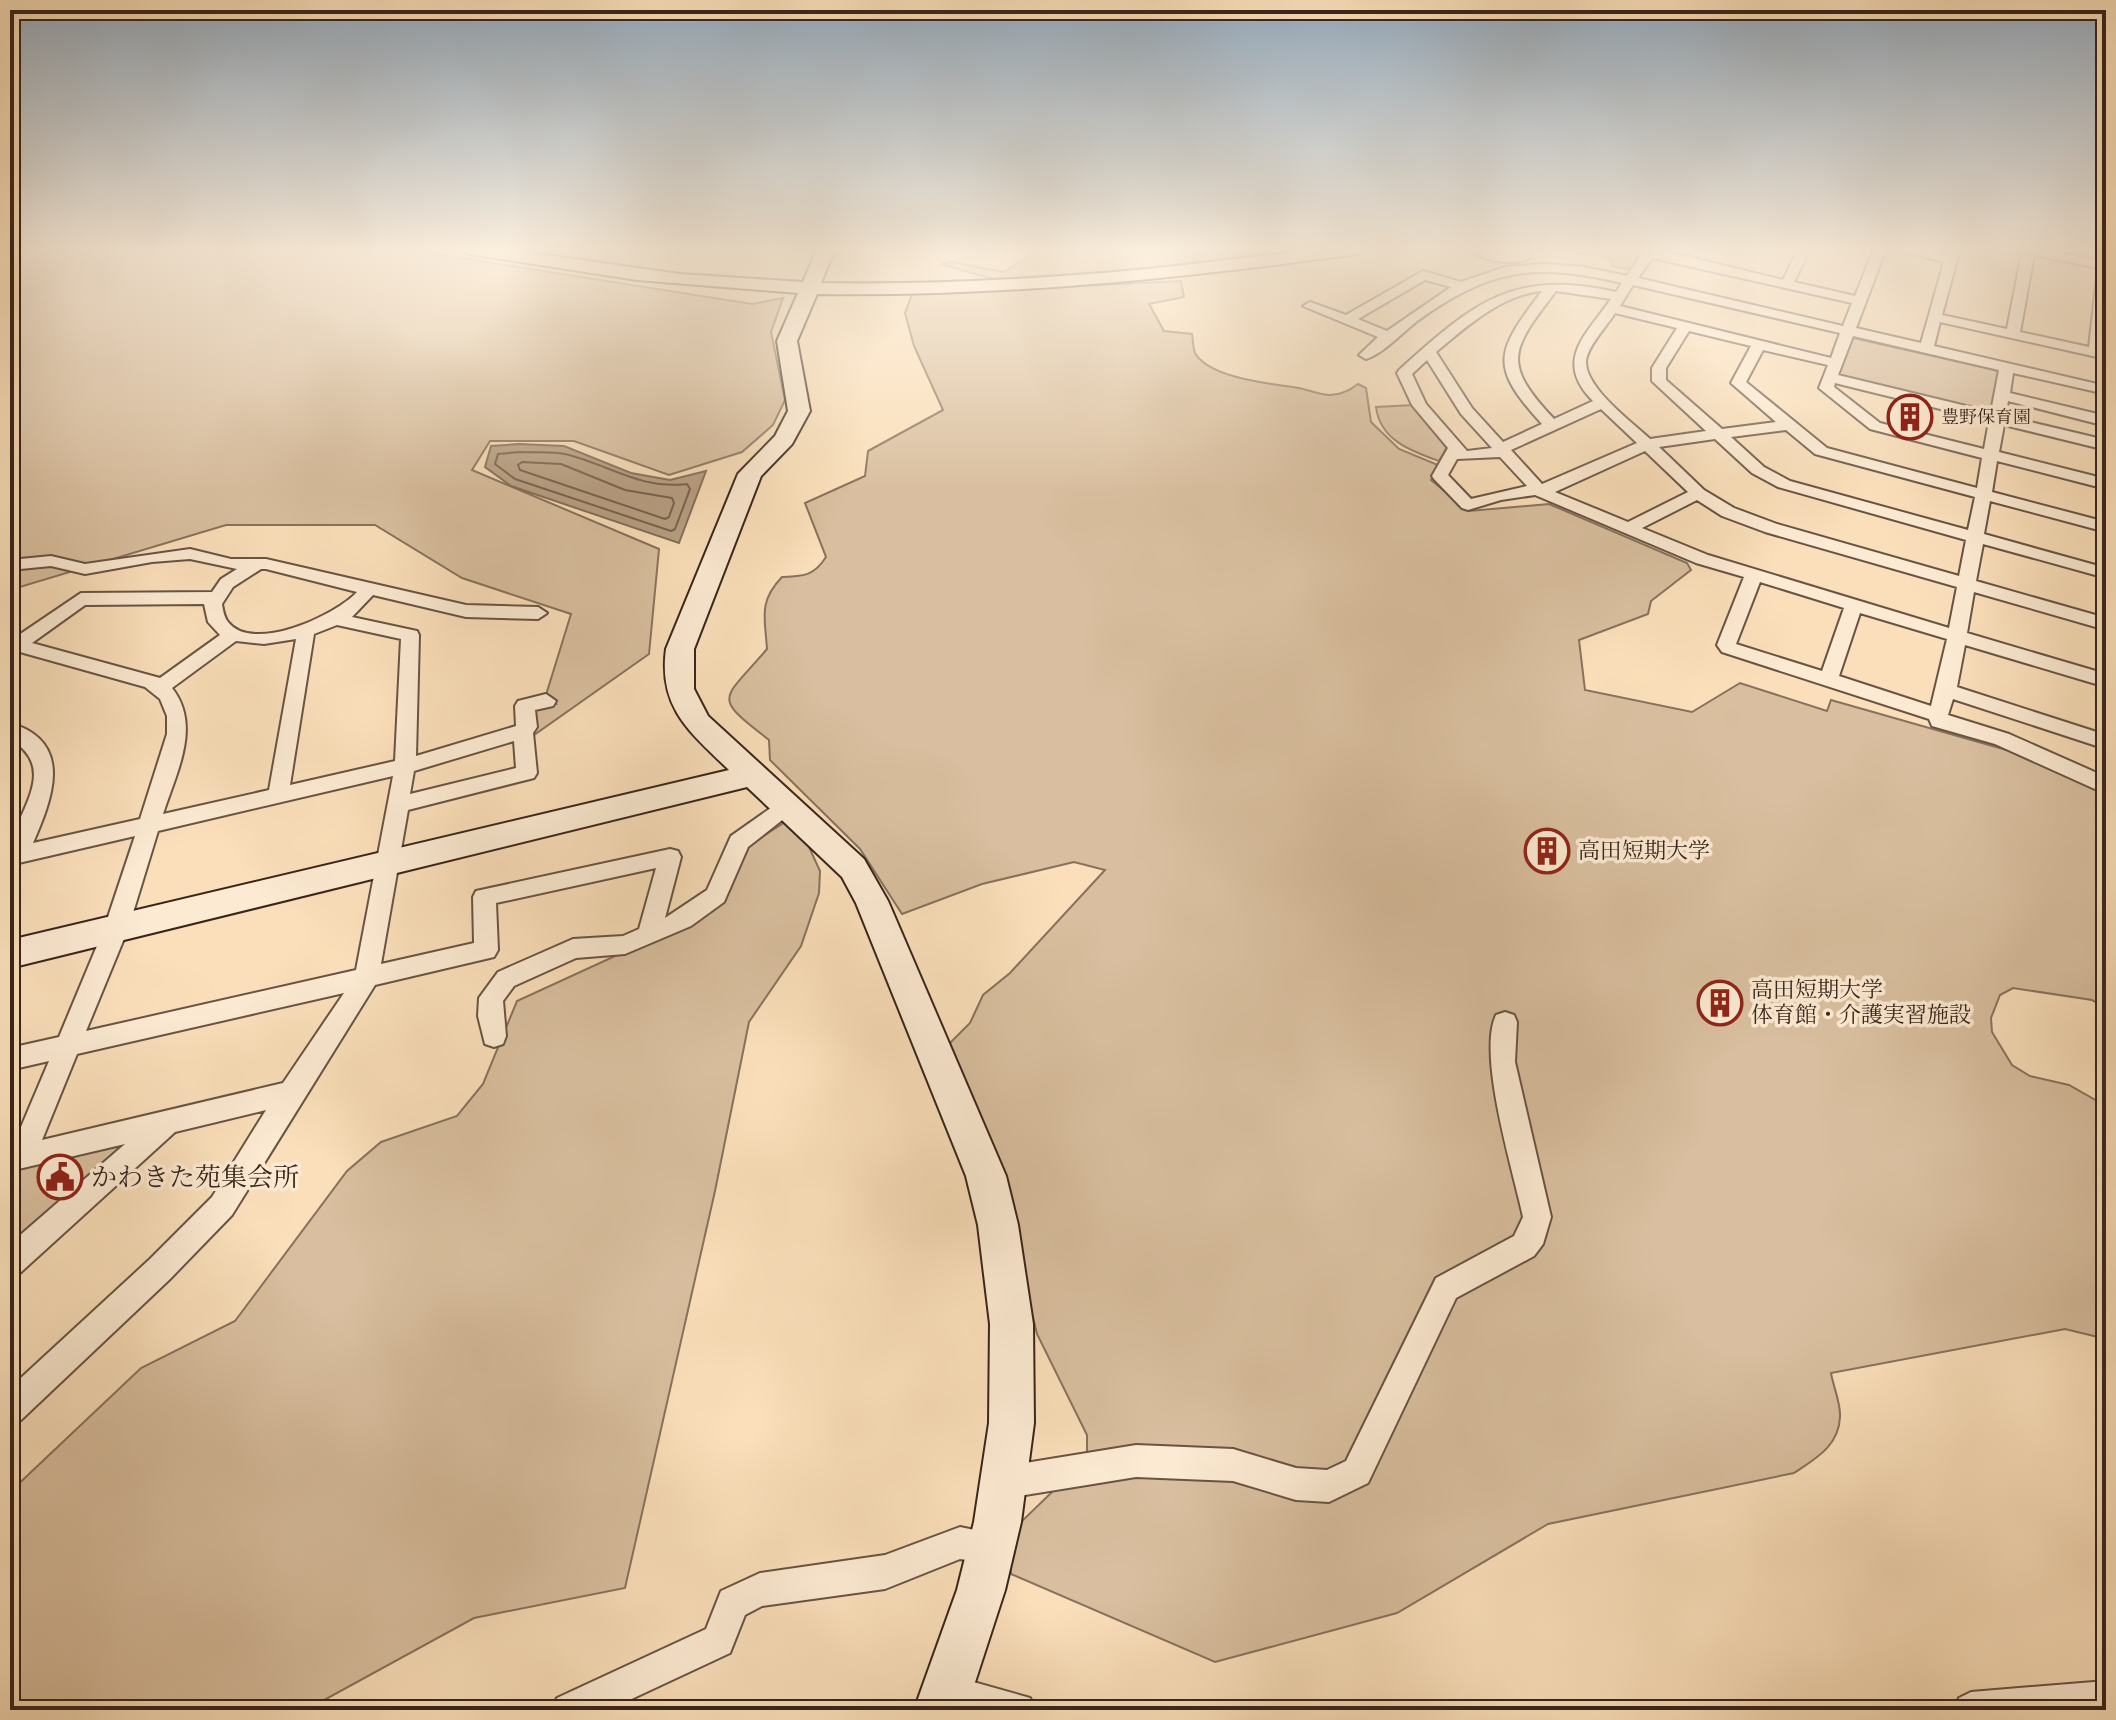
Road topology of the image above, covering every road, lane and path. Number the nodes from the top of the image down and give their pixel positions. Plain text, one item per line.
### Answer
1 (792, 329) edge
2 (1370, 329) edge
3 (1398, 329) edge
4 (1455, 329) edge
5 (1521, 329) edge
6 (1598, 329) edge
7 (1683, 329) edge
8 (1698, 329) edge
9 (1841, 329) edge
10 (1932, 329) edge
11 (1988, 329) edge
12 (2014, 329) edge
13 (2101, 329) edge
14 (1848, 331) junction
15 (2013, 335) junction
16 (1387, 336) junction
17 (1759, 345) junction
18 (1926, 349) junction
19 (1428, 351) junction
20 (2100, 354) edge
21 (1366, 355) dead end
22 (2007, 367) junction
23 (1833, 370) junction
24 (2106, 390) edge
25 (2001, 395) junction
26 (1603, 402) junction
27 (1998, 419) junction
28 (2106, 421) edge
29 (1551, 425) junction
30 (1788, 425) junction
31 (1719, 434) junction
32 (1647, 444) junction
33 (2106, 445) edge
34 (1456, 447) junction
35 (1502, 450) junction
36 (1991, 455) junction
37 (2106, 484) edge
38 (1540, 491) junction
39 (1698, 493) junction
40 (1984, 495) junction
41 (2106, 527) edge
42 (1627, 529) junction
43 (1976, 537) junction
44 (10, 565) edge
45 (256, 565) junction
46 (2106, 573) edge
47 (1754, 575) junction
48 (1965, 583) junction
49 (369, 589) junction
50 (216, 598) junction
51 (1854, 605) junction
52 (538, 613) dead end
53 (335, 619) junction
54 (2106, 624) edge
55 (305, 633) junction
56 (233, 634) junction
57 (1956, 636) junction
58 (14, 647) edge
59 (1828, 680) junction
60 (2106, 681) edge
61 (161, 687) junction
62 (1947, 690) junction
63 (546, 701) dead end
64 (1938, 715) junction
65 (10, 730) edge
66 (523, 731) junction
67 (2106, 742) edge
68 (405, 766) junction
69 (756, 774) junction
70 (2106, 786) edge
71 (278, 796) junction
72 (397, 805) junction
73 (789, 806) junction
74 (146, 827) junction
75 (13, 856) edge
76 (386, 864) junction
77 (116, 929) junction
78 (649, 936) junction
79 (10, 954) edge
80 (366, 979) junction
81 (1505, 1022) dead end
82 (494, 1036) dead end
83 (69, 1046) junction
84 (10, 1059) edge
85 (291, 1093) junction
86 (169, 1122) junction
87 (16, 1158) edge
88 (10, 1263) edge
89 (10, 1409) edge
90 (1007, 1482) junction
91 (992, 1548) junction
92 (2106, 1699) edge
93 (942, 1701) edge
94 (569, 1710) edge
95 (1018, 1710) edge
96 (1971, 1710) edge

1 - 69 street
2 - 16 street
3 - 16 street
4 - 19 street
5 - 29 street
6 - 26 street
7 - 31 street
8 - 17 street
9 - 14 street
10 - 18 street
11 - 15 street
12 - 15 street
13 - 20 street
14 - 18 street
14 - 23 street
15 - 20 street
16 - 21 street
17 - 23 street
17 - 30 street
18 - 22 street
19 - 34 street
19 - 35 street
22 - 24 street
22 - 25 street
23 - 27 street
23 - 36 street
25 - 27 street
25 - 28 street
26 - 29 street
26 - 32 street
27 - 33 street
27 - 36 street
29 - 35 street
30 - 31 street
30 - 40 street
31 - 32 street
31 - 43 street
32 - 38 street
32 - 39 street
34 - 35 street
34 - 38 street
35 - 38 street
36 - 37 street
36 - 40 street
38 - 42 street
39 - 42 street
39 - 48 street
40 - 41 street
40 - 43 street
42 - 47 street
43 - 46 street
43 - 48 street
44 - 45 street
45 - 49 street
45 - 50 street
47 - 51 street
47 - 59 street
48 - 54 street
48 - 57 street
49 - 52 street
49 - 53 street
50 - 56 street
50 - 58 street
51 - 57 street
51 - 59 street
53 - 55 street
53 - 68 street
55 - 56 street
55 - 71 street
56 - 61 street
57 - 60 street
57 - 62 street
58 - 61 street
59 - 64 street
61 - 74 street
62 - 64 street
62 - 67 street
63 - 66 street
64 - 70 street
65 - 75 street
66 - 68 street
66 - 72 street
68 - 71 street
68 - 72 street
69 - 73 street
69 - 76 street
71 - 74 street
72 - 76 street
73 - 78 street
73 - 90 street
74 - 75 street
74 - 77 street
76 - 77 street
76 - 80 street
77 - 79 street
77 - 83 street
78 - 80 street
78 - 82 street
80 - 83 street
80 - 85 street
81 - 90 street
83 - 84 street
83 - 87 street
85 - 86 street
85 - 89 street
86 - 87 street
86 - 88 street
90 - 91 street
91 - 93 street
91 - 94 street
92 - 96 street
93 - 95 street

